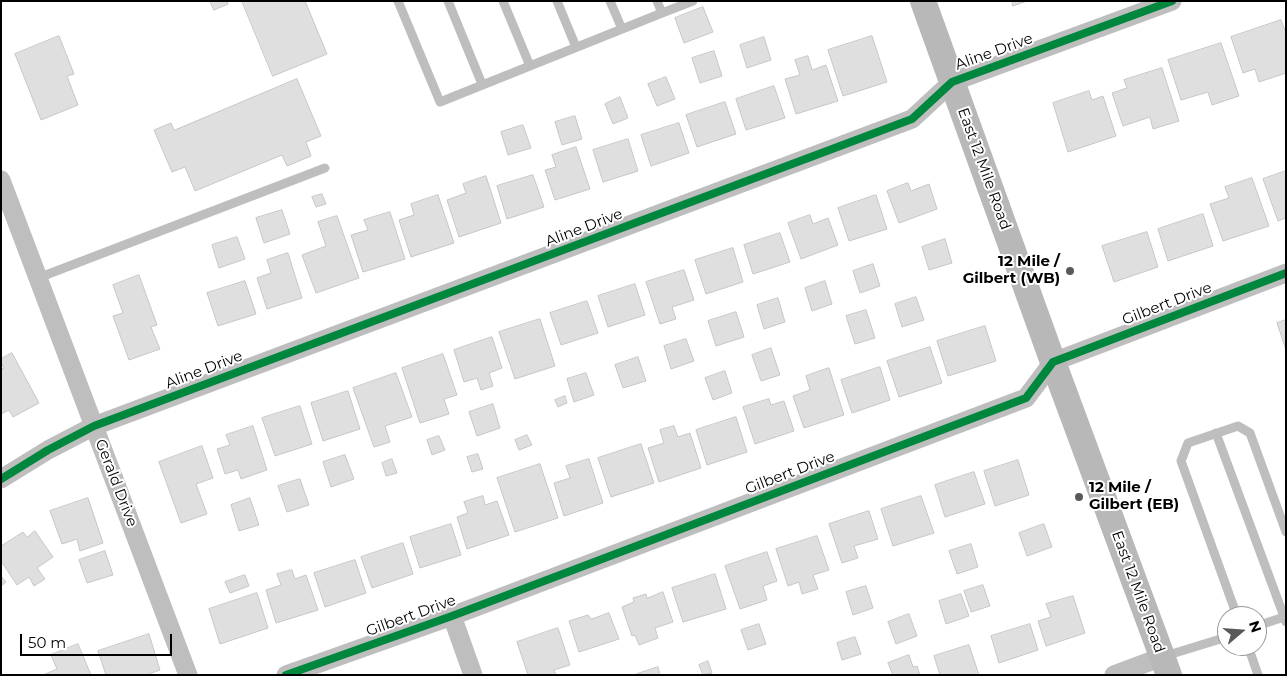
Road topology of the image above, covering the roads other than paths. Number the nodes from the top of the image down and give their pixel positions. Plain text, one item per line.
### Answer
1 (398, 1) edge
2 (448, 1) edge
3 (503, 1) edge
4 (557, 1) edge
5 (610, 1) edge
6 (657, 1) edge
7 (693, 1) edge
8 (922, 1) edge
9 (1172, 1) edge
10 (662, 13) junction
11 (622, 29) junction
12 (576, 47) junction
13 (530, 66) junction
14 (952, 82) junction
15 (482, 84) junction
16 (325, 168) dead end
17 (1, 180) edge
18 (1286, 273) edge
19 (38, 278) junction
20 (1053, 362) junction
21 (94, 426) junction
22 (1216, 433) junction
23 (1, 479) edge
24 (1286, 532) edge
25 (1233, 606) edge
26 (452, 616) junction
27 (1285, 620) edge
28 (1267, 624) edge
29 (1217, 642) edge
30 (1251, 656) edge
31 (1165, 666) edge
32 (188, 675) edge
33 (286, 675) edge
34 (473, 675) edge
35 (1114, 675) edge
36 (1258, 675) edge

1 - 15 lane
2 - 15 lane
3 - 13 lane
4 - 12 lane
5 - 11 lane
6 - 10 lane
7 - 10 lane
8 - 14 main road, East 12 Mile Road
9 - 14 street, Aline Drive
10 - 11 lane
11 - 12 lane
12 - 13 lane
13 - 15 lane
14 - 20 main road, East 12 Mile Road
14 - 21 street, Aline Drive
16 - 19 lane
17 - 19 street, Gerald Drive
18 - 20 street, Gilbert Drive
19 - 21 street, Gerald Drive
20 - 26 street, Gilbert Drive
20 - 31 main road, East 12 Mile Road
21 - 23 street, Aline Drive
21 - 32 street, Gerald Drive
22 - 24 lane
22 - 25 lane
22 - 27 lane
26 - 33 street, Gilbert Drive
26 - 34 street
27 - 28 lane
29 - 31 lane
30 - 36 lane
31 - 35 street

